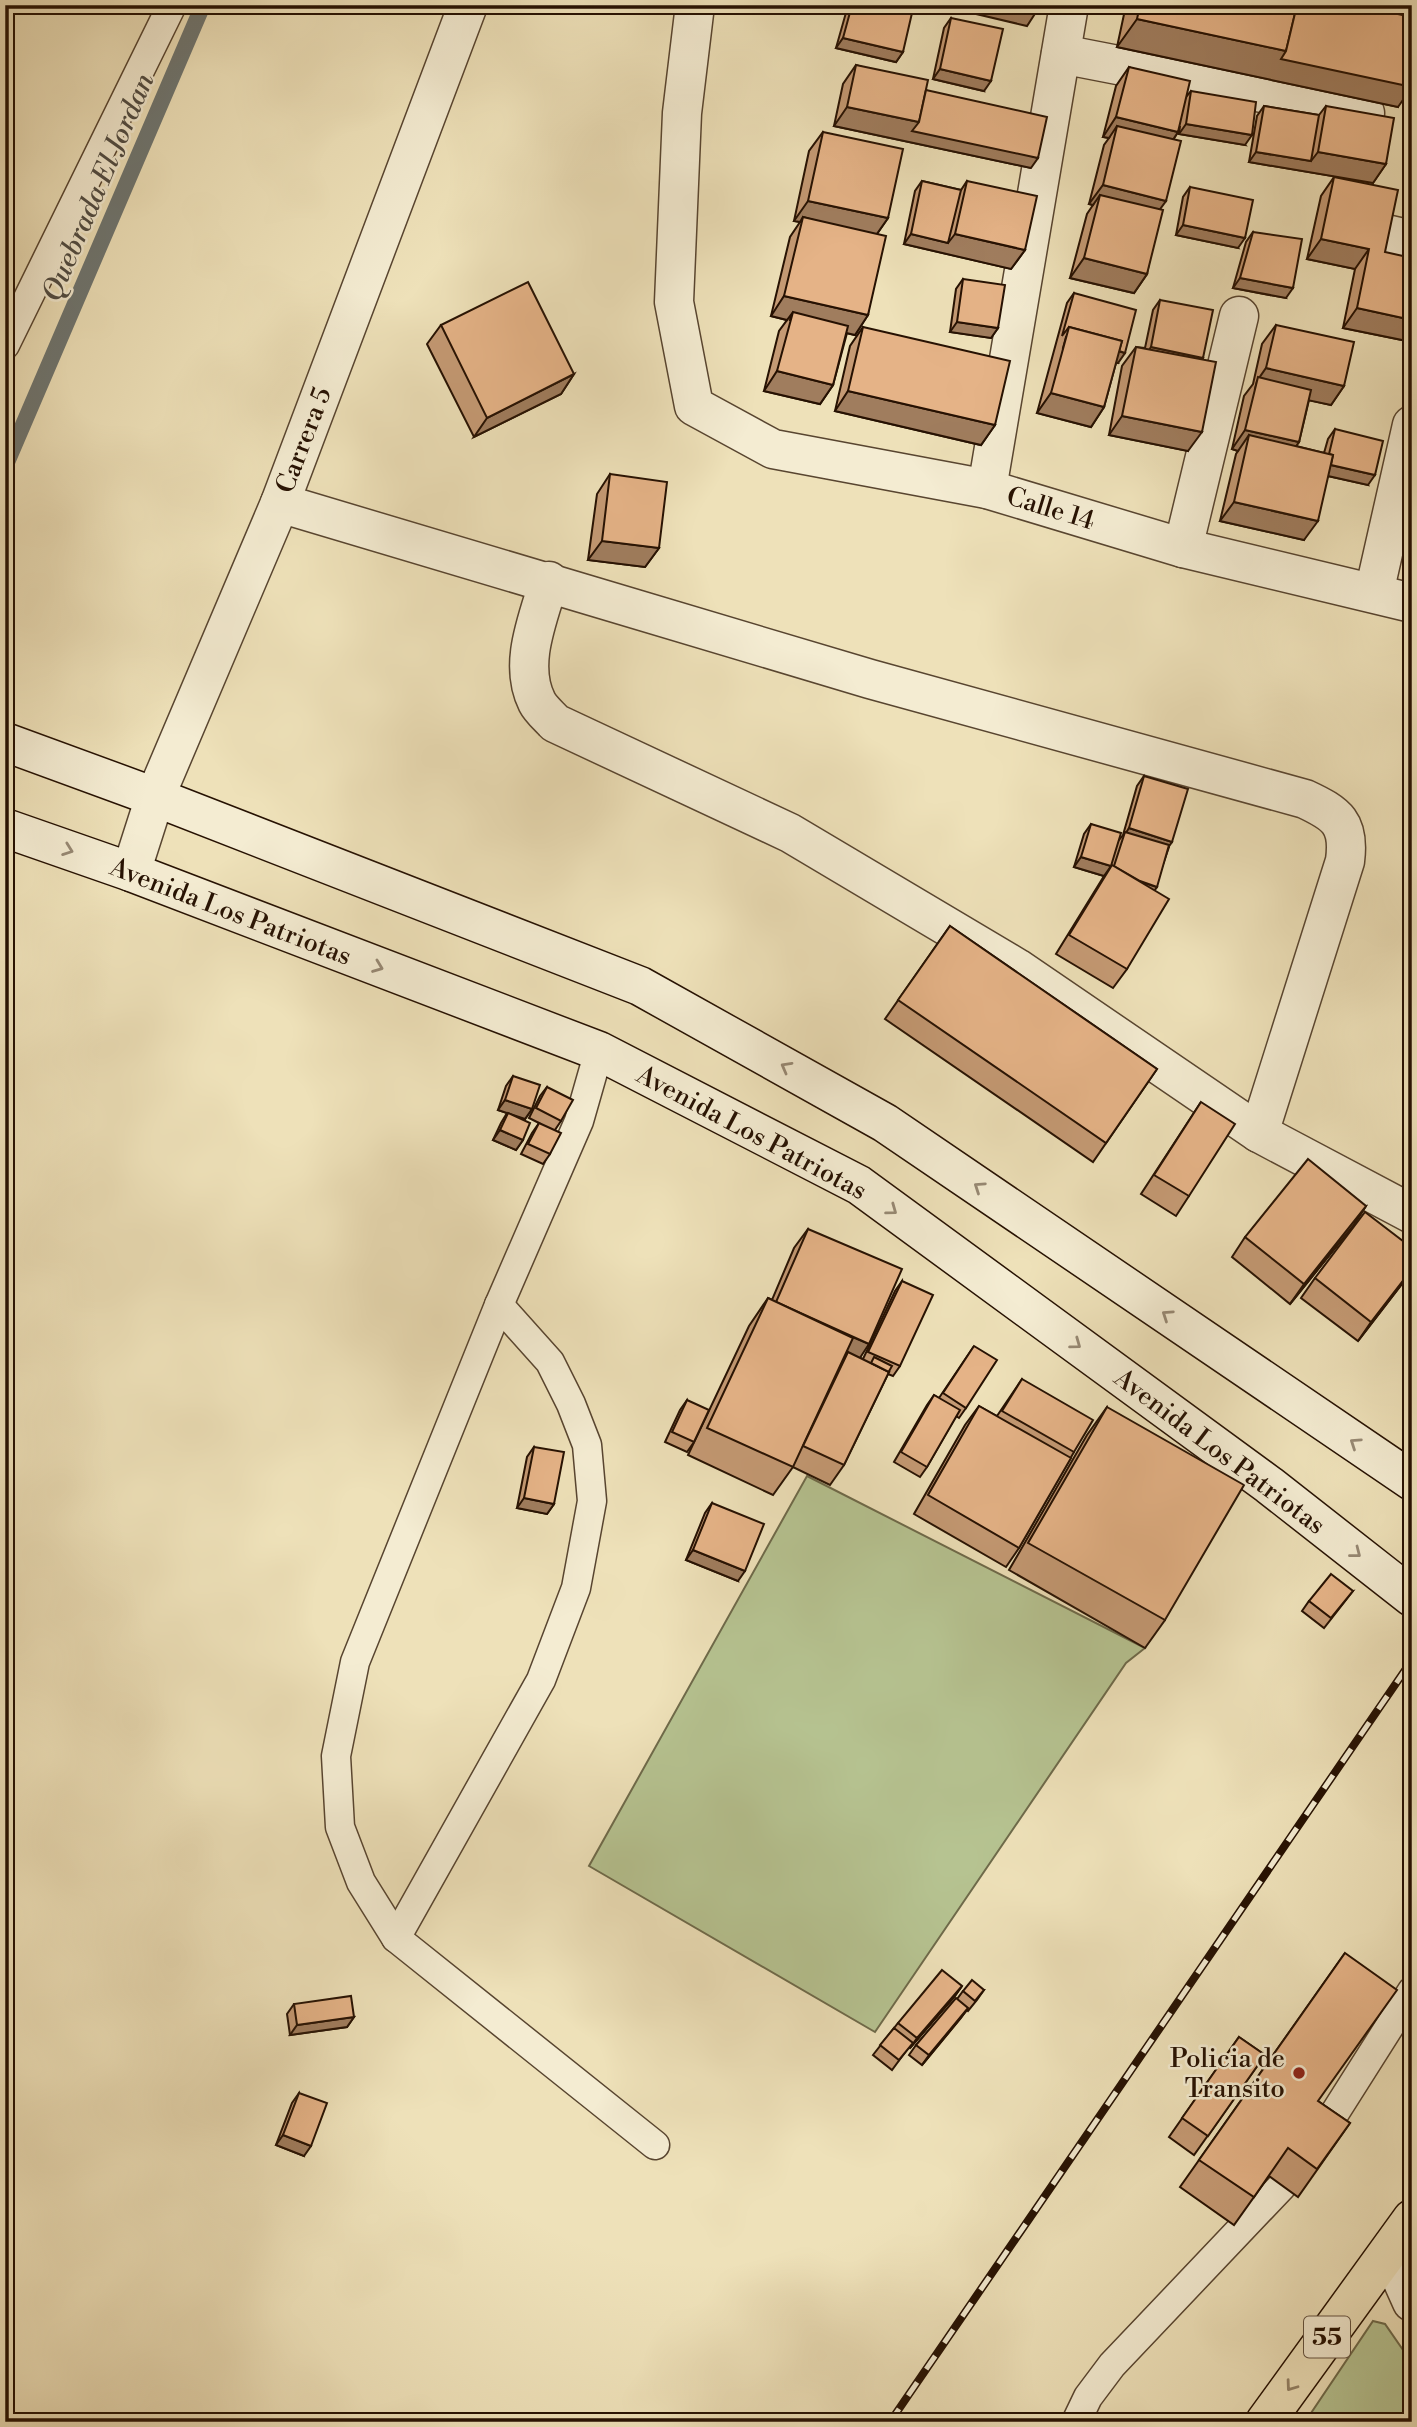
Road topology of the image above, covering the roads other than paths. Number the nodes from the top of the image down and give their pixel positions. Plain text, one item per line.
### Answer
1 (172, 5) edge
2 (468, 5) edge
3 (695, 5) edge
4 (1069, 5) edge
5 (1062, 54) junction
6 (1365, 113) edge
7 (1239, 316) dead end
8 (5, 345) edge
9 (1412, 425) edge
10 (987, 489) junction
11 (280, 503) junction
12 (1183, 548) junction
13 (549, 581) junction
14 (1374, 593) junction
15 (1412, 603) edge
16 (5, 742) edge
17 (155, 797) junction
18 (5, 828) edge
19 (131, 872) junction
20 (599, 1051) junction
21 (1259, 1133) junction
22 (1412, 1214) edge
23 (499, 1305) junction
24 (1412, 1481) edge
25 (1412, 1597) edge
26 (396, 1938) junction
27 (1412, 1991) edge
28 (1317, 2141) edge
29 (655, 2146) dead end
30 (1282, 2186) edge
31 (1412, 2219) edge
32 (1390, 2253) junction
33 (1412, 2302) edge
34 (1076, 2422) edge
35 (1265, 2422) edge

1 - 8 lane
2 - 11 street, Carrera 5
3 - 10 street, Calle 14
4 - 5 street
5 - 6 street
5 - 10 street
7 - 12 street
9 - 14 street
10 - 12 street, Calle 14
11 - 13 street
11 - 17 street, Carrera 5
12 - 14 street, Calle 14
13 - 21 street
13 - 21 street
14 - 15 street, Calle 14
16 - 17 street
17 - 19 street, Carrera 5
24 -> 17 street
18 -> 19 street, Avenida Los Patriotas
19 -> 20 street, Avenida Los Patriotas
20 - 23 lane
20 -> 25 street, Avenida Los Patriotas
21 - 22 street
23 - 26 lane
23 - 26 lane
26 - 29 lane
27 - 28 lane
30 - 34 lane
31 - 32 main road, 55
32 - 33 street
32 -> 35 main road, 55

